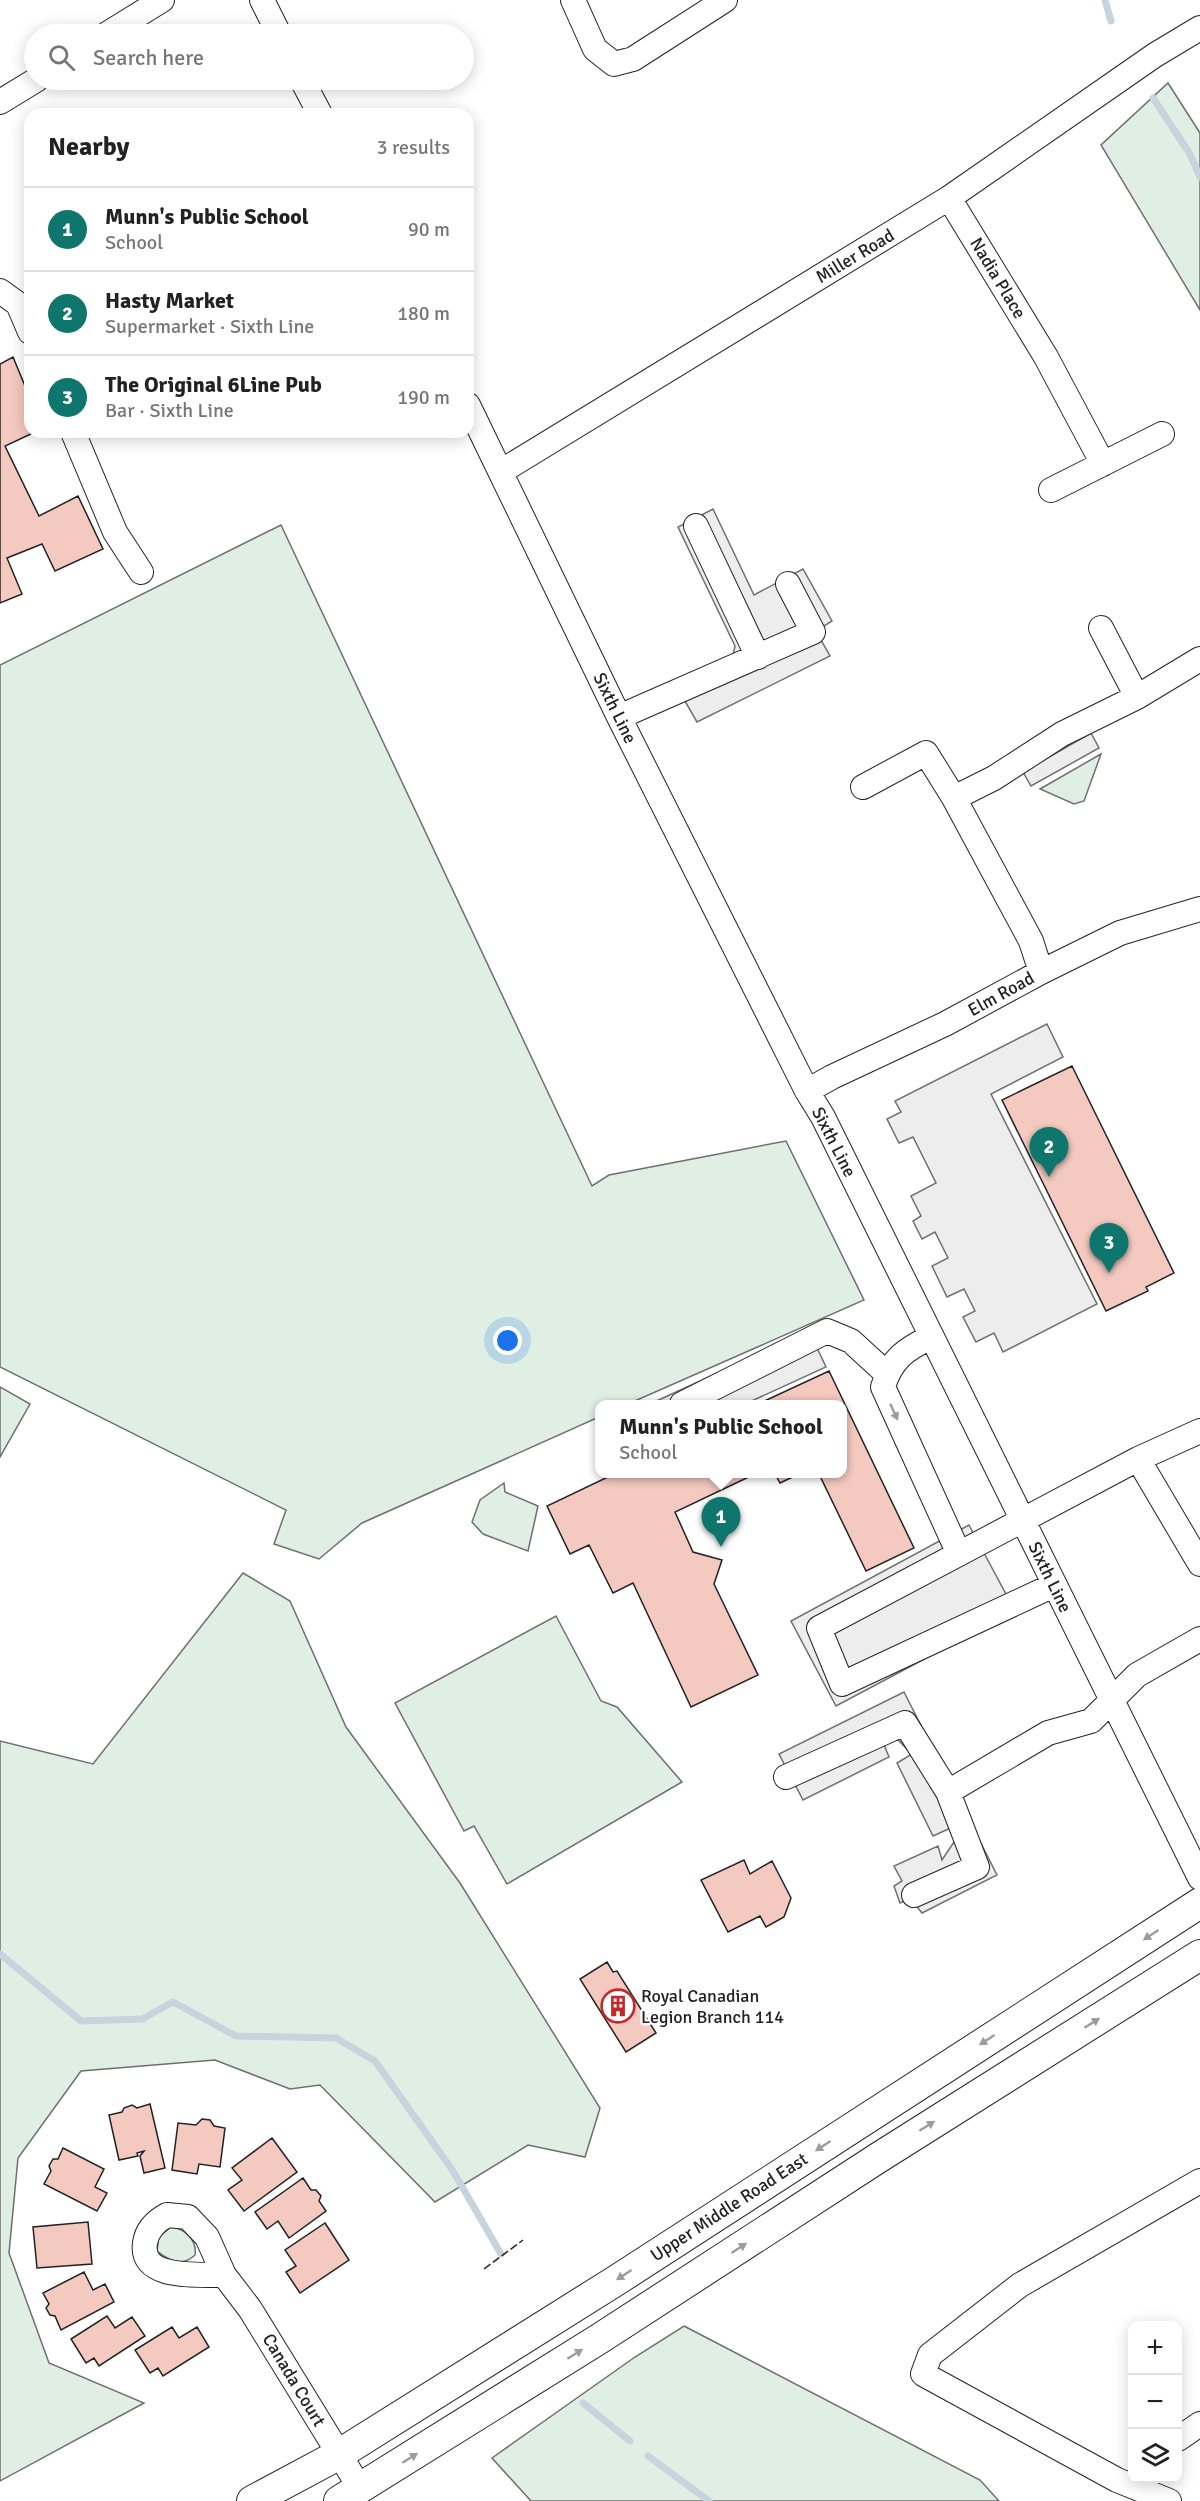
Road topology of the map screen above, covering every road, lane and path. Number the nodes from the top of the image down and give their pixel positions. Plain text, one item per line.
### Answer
1 (162, 0) edge
2 (262, 0) edge
3 (573, 0) edge
4 (725, 0) edge
5 (123, 24) edge
6 (274, 24) edge
7 (1200, 27) edge
8 (24, 87) edge
9 (307, 90) edge
10 (0, 102) edge
11 (317, 108) edge
12 (949, 198) junction
13 (0, 291) edge
14 (24, 318) edge
15 (474, 417) edge
16 (1162, 434) dead end
17 (76, 438) edge
18 (1103, 464) junction
19 (501, 471) junction
20 (1052, 489) dead end
21 (696, 525) dead end
22 (141, 572) dead end
23 (788, 584) dead end
24 (1101, 628) dead end
25 (758, 657) junction
26 (1200, 659) edge
27 (1137, 697) junction
28 (619, 717) junction
29 (863, 787) dead end
30 (954, 798) junction
31 (1200, 909) edge
32 (1041, 972) junction
33 (807, 1091) junction
34 (931, 1337) junction
35 (887, 1374) junction
36 (690, 1400) edge
37 (1200, 1431) edge
38 (1138, 1459) junction
39 (1023, 1522) junction
40 (959, 1554) junction
41 (1200, 1564) edge
42 (1054, 1585) junction
43 (1200, 1639) edge
44 (1111, 1702) junction
45 (786, 1777) dead end
46 (948, 1792) junction
47 (1200, 1878) edge
48 (914, 1894) dead end
49 (1200, 1903) edge
50 (1200, 1955) edge
51 (1200, 2181) edge
52 (224, 2275) dead end
53 (1200, 2424) edge
54 (1182, 2436) edge
55 (338, 2455) junction
56 (1125, 2475) edge
57 (350, 2494) edge
58 (252, 2501) edge
59 (1169, 2501) edge

1 - 5 street
2 - 6 street
3 - 4 street
7 - 12 street, Miller Road
8 - 10 street
9 - 11 street
12 - 18 street, Nadia Place
12 - 19 street, Miller Road
13 - 14 street
15 - 19 street, Sixth Line
16 - 18 street
17 - 22 street
18 - 20 street
19 - 28 street, Sixth Line
21 - 25 street
23 - 25 street
24 - 27 street
25 - 28 street
26 - 27 street
27 - 30 street
28 - 33 street, Sixth Line
29 - 30 street
30 - 32 street
31 - 32 street, Elm Road
32 - 33 street, Elm Road
33 - 34 street, Sixth Line
34 - 35 street
34 - 39 street, Sixth Line
35 - 36 street
35 -> 40 street
37 - 38 street
38 - 39 street
38 - 41 street
39 - 40 street
39 - 42 street, Sixth Line
40 - 42 street
42 - 44 street, Sixth Line
43 - 44 street
44 - 46 street
44 - 47 street, Sixth Line
45 - 46 street
46 - 48 street
49 -> 55 main road, Upper Middle Road East
57 -> 50 main road
51 - 56 street
52 - 55 street, Canada Court
53 - 54 street
55 - 57 street, Canada Court
55 - 58 main road, Upper Middle Road East
56 - 59 street

